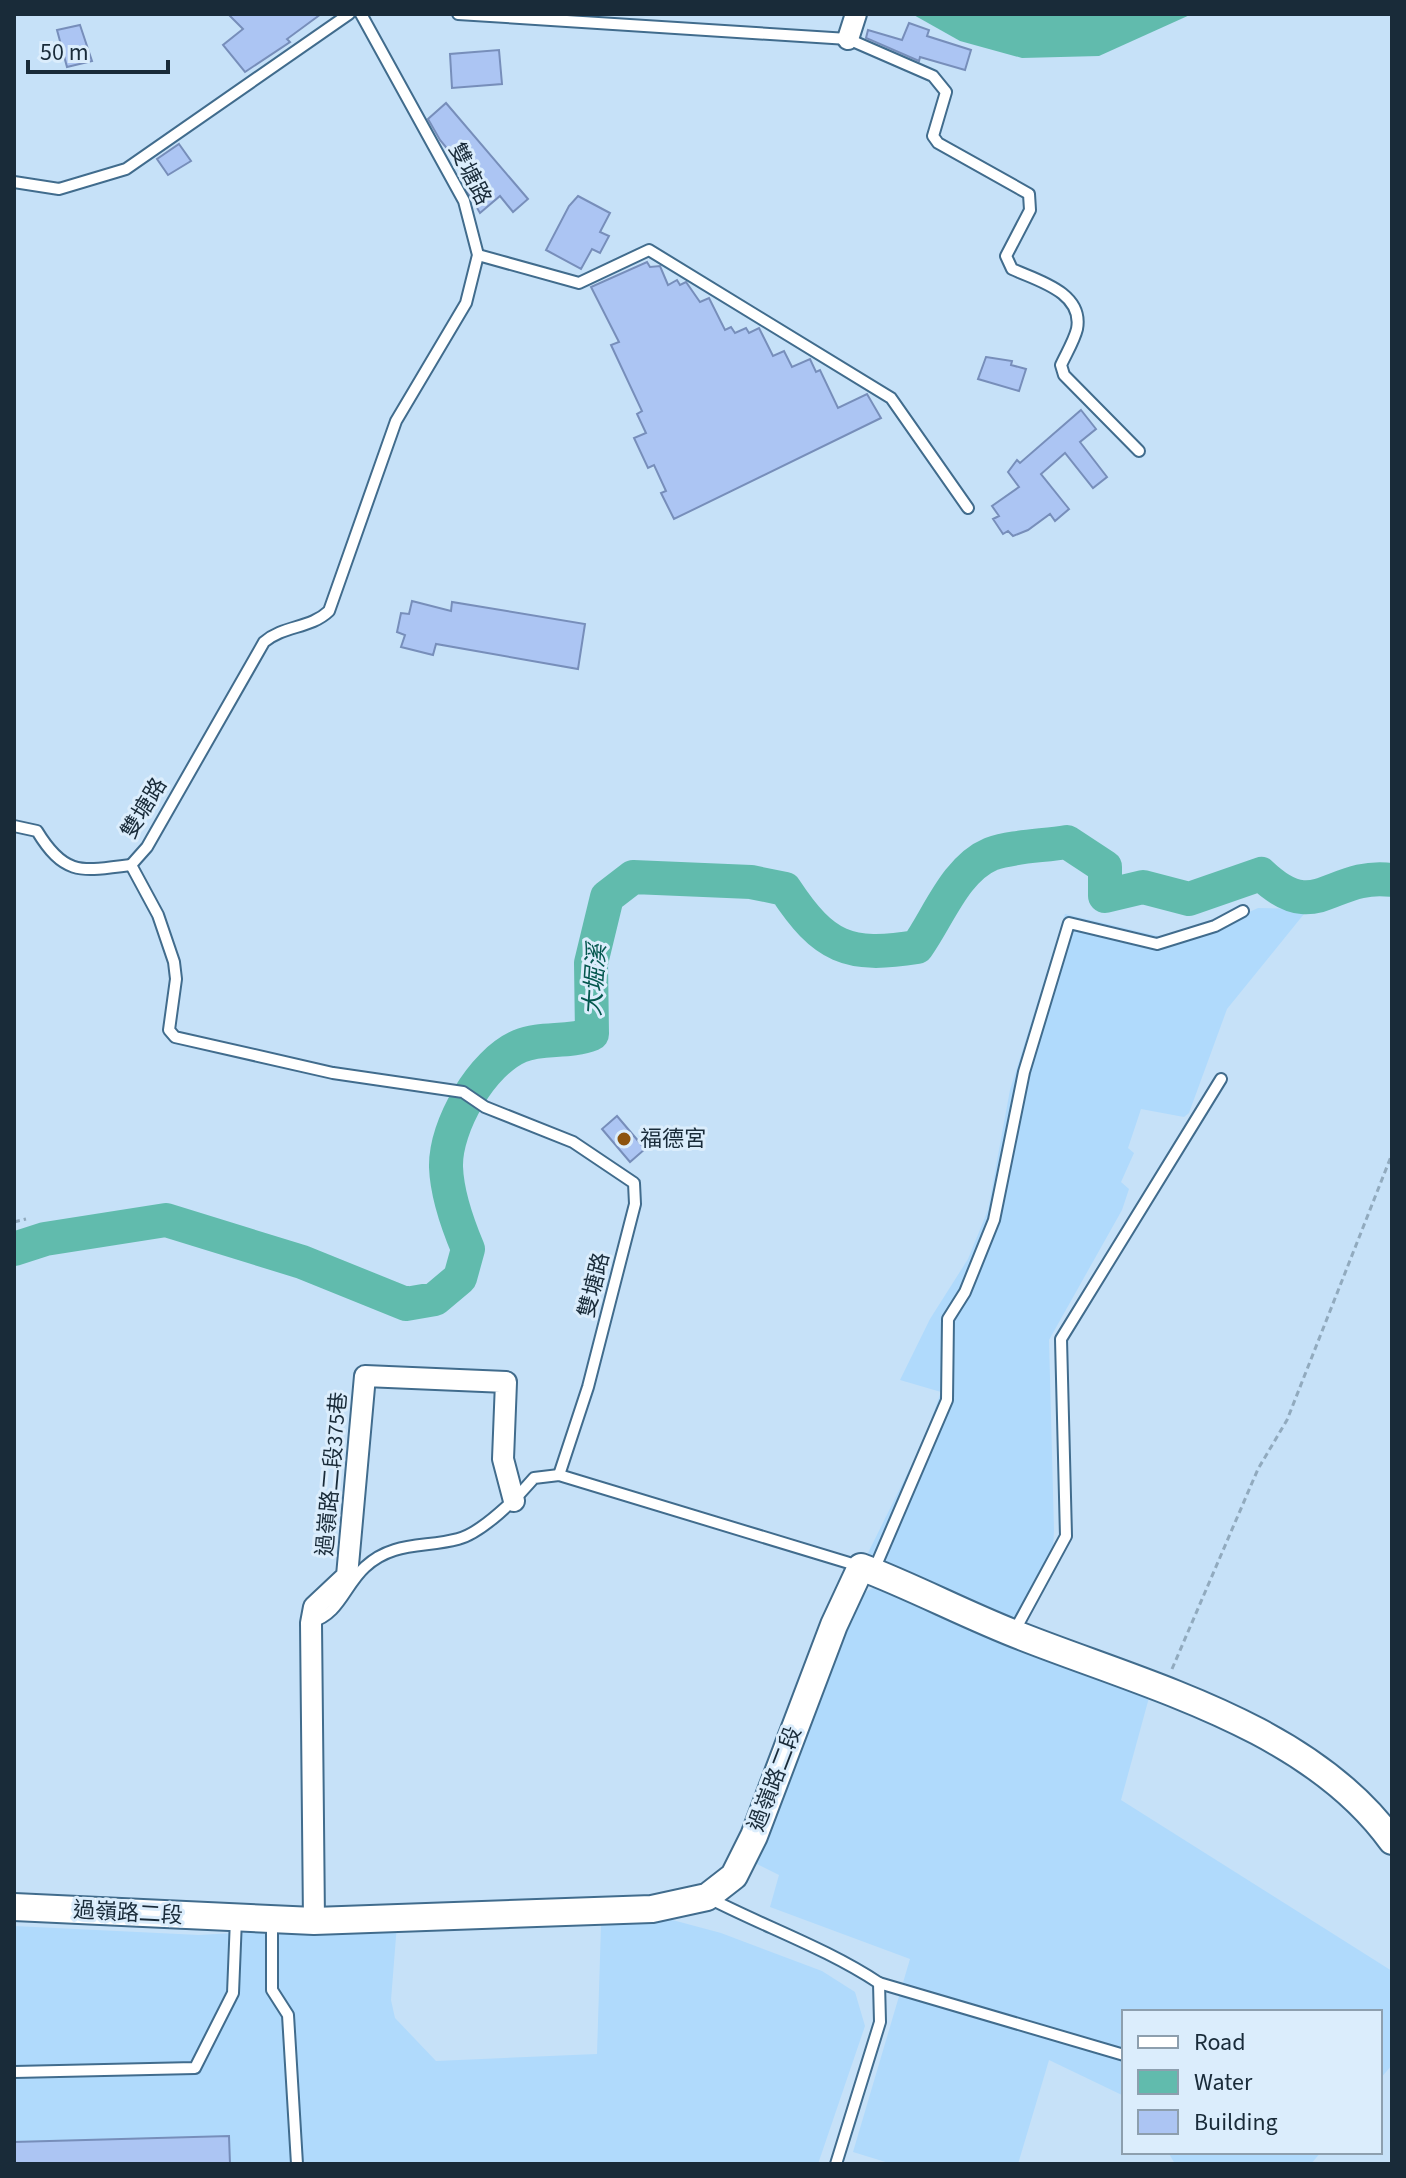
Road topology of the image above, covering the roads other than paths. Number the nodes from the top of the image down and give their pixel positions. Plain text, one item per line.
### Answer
1 (349, 14) edge
2 (361, 14) edge
3 (458, 14) edge
4 (856, 14) edge
5 (848, 39) junction
6 (14, 182) edge
7 (478, 255) junction
8 (1139, 451) dead end
9 (968, 508) dead end
10 (14, 826) edge
11 (131, 865) junction
12 (1243, 911) dead end
13 (1221, 1079) dead end
14 (559, 1475) junction
15 (514, 1501) junction
16 (867, 1569) junction
17 (311, 1623) junction
18 (1013, 1633) junction
19 (1392, 1841) edge
20 (707, 1897) junction
21 (14, 1907) edge
22 (236, 1919) junction
23 (272, 1920) junction
24 (314, 1921) junction
25 (879, 1983) junction
26 (1122, 2054) edge
27 (14, 2072) edge
28 (297, 2164) edge
29 (836, 2164) edge

1 - 6 lane
2 - 7 lane, 雙塘路
3 - 5 lane
4 - 5 street
5 - 8 lane
7 - 9 lane
7 - 11 lane, 雙塘路
10 - 11 lane
11 - 14 lane, 雙塘路
12 - 16 lane
13 - 18 lane
14 - 15 lane
14 - 16 lane
15 - 17 lane
15 - 17 street, 過嶺路二段375巷
16 - 18 street
16 - 20 street, 過嶺路二段
17 - 24 street
18 - 19 street
20 - 24 street, 過嶺路二段
20 - 25 lane
21 - 22 street, 過嶺路二段
22 - 23 street, 過嶺路二段
22 - 27 lane
23 - 24 street, 過嶺路二段
23 - 28 lane
25 - 26 lane
25 - 29 lane

